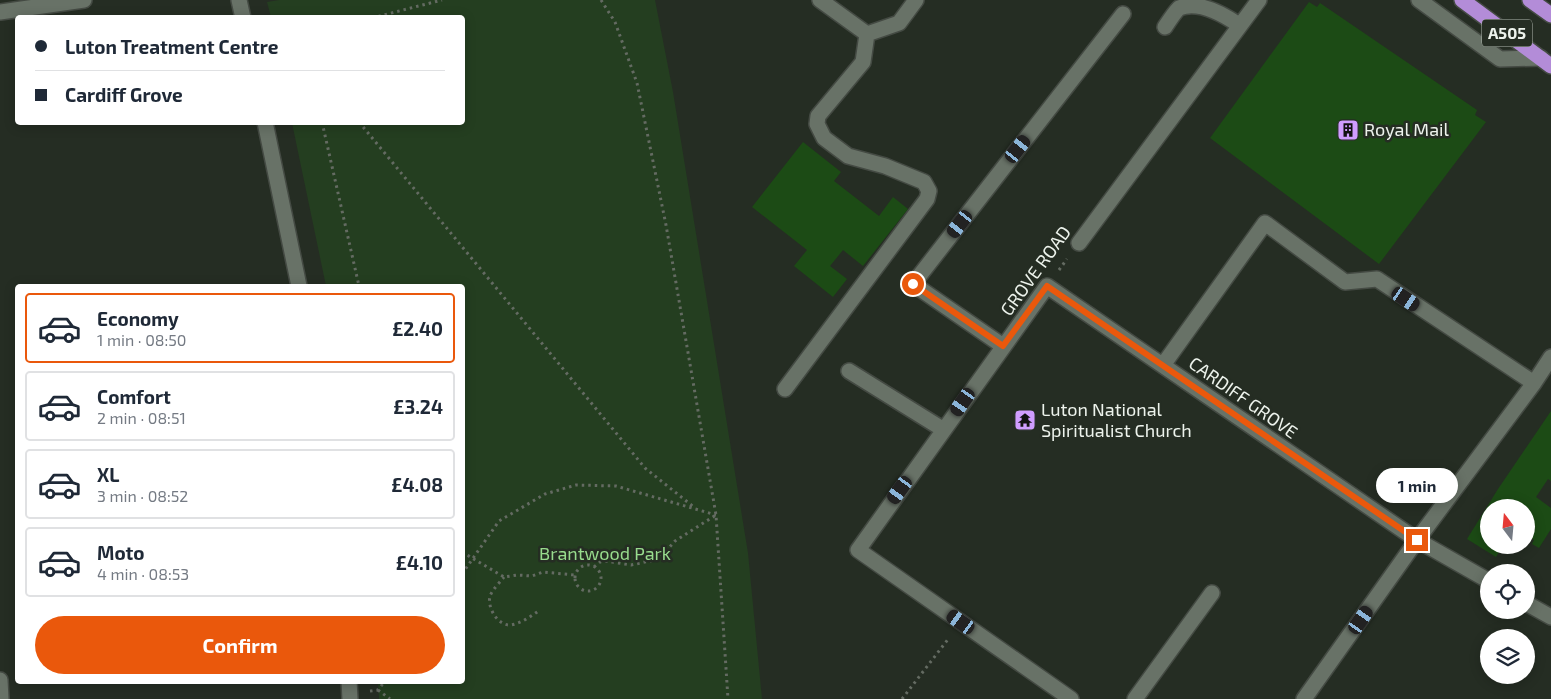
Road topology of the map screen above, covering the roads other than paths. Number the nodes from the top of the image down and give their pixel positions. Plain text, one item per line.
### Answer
1 (84, 0) edge
2 (239, 0) edge
3 (820, 0) edge
4 (916, 0) edge
5 (1259, 0) edge
6 (1420, 0) edge
7 (1462, 0) edge
8 (1530, 0) edge
9 (1192, 1) edge
10 (0, 12) edge
11 (1123, 14) dead end
12 (242, 15) edge
13 (1551, 15) edge
14 (1239, 25) junction
15 (1165, 27) dead end
16 (867, 34) junction
17 (1546, 62) edge
18 (266, 125) edge
19 (1080, 243) road end
20 (299, 284) edge
21 (1047, 286) joint
22 (1003, 346) junction
23 (1551, 357) edge
24 (1162, 365) junction
25 (849, 371) dead end
26 (1534, 383) junction
27 (785, 390) dead end
28 (944, 430) junction
29 (1417, 540) junction
30 (1480, 576) edge
31 (1212, 593) dead end
32 (1535, 608) edge
33 (1551, 617) edge
34 (0, 680) edge
35 (348, 684) edge
36 (1, 699) edge
37 (350, 699) edge
38 (1071, 699) edge
39 (1135, 699) edge
40 (1304, 699) edge

1 - 10 street
2 - 12 street
3 - 16 street
4 - 16 street
5 - 14 street, GROVE ROAD
6 - 17 street
7 - 17 highway, A505
8 - 13 highway, A505
9 - 14 street
9 - 15 street
11 - 22 street
14 - 19 street, GROVE ROAD
16 - 27 street
18 - 20 street
21 - 22 street, GROVE ROAD
21 - 24 street, CARDIFF GROVE
22 - 28 street, GROVE ROAD
23 - 26 street
24 - 26 street
24 - 29 street, CARDIFF GROVE
25 - 28 street
26 - 29 street
28 - 38 street, GROVE ROAD
29 - 30 street, CARDIFF GROVE
29 - 40 street
31 - 39 street
32 - 33 street
34 - 36 street
35 - 37 street

